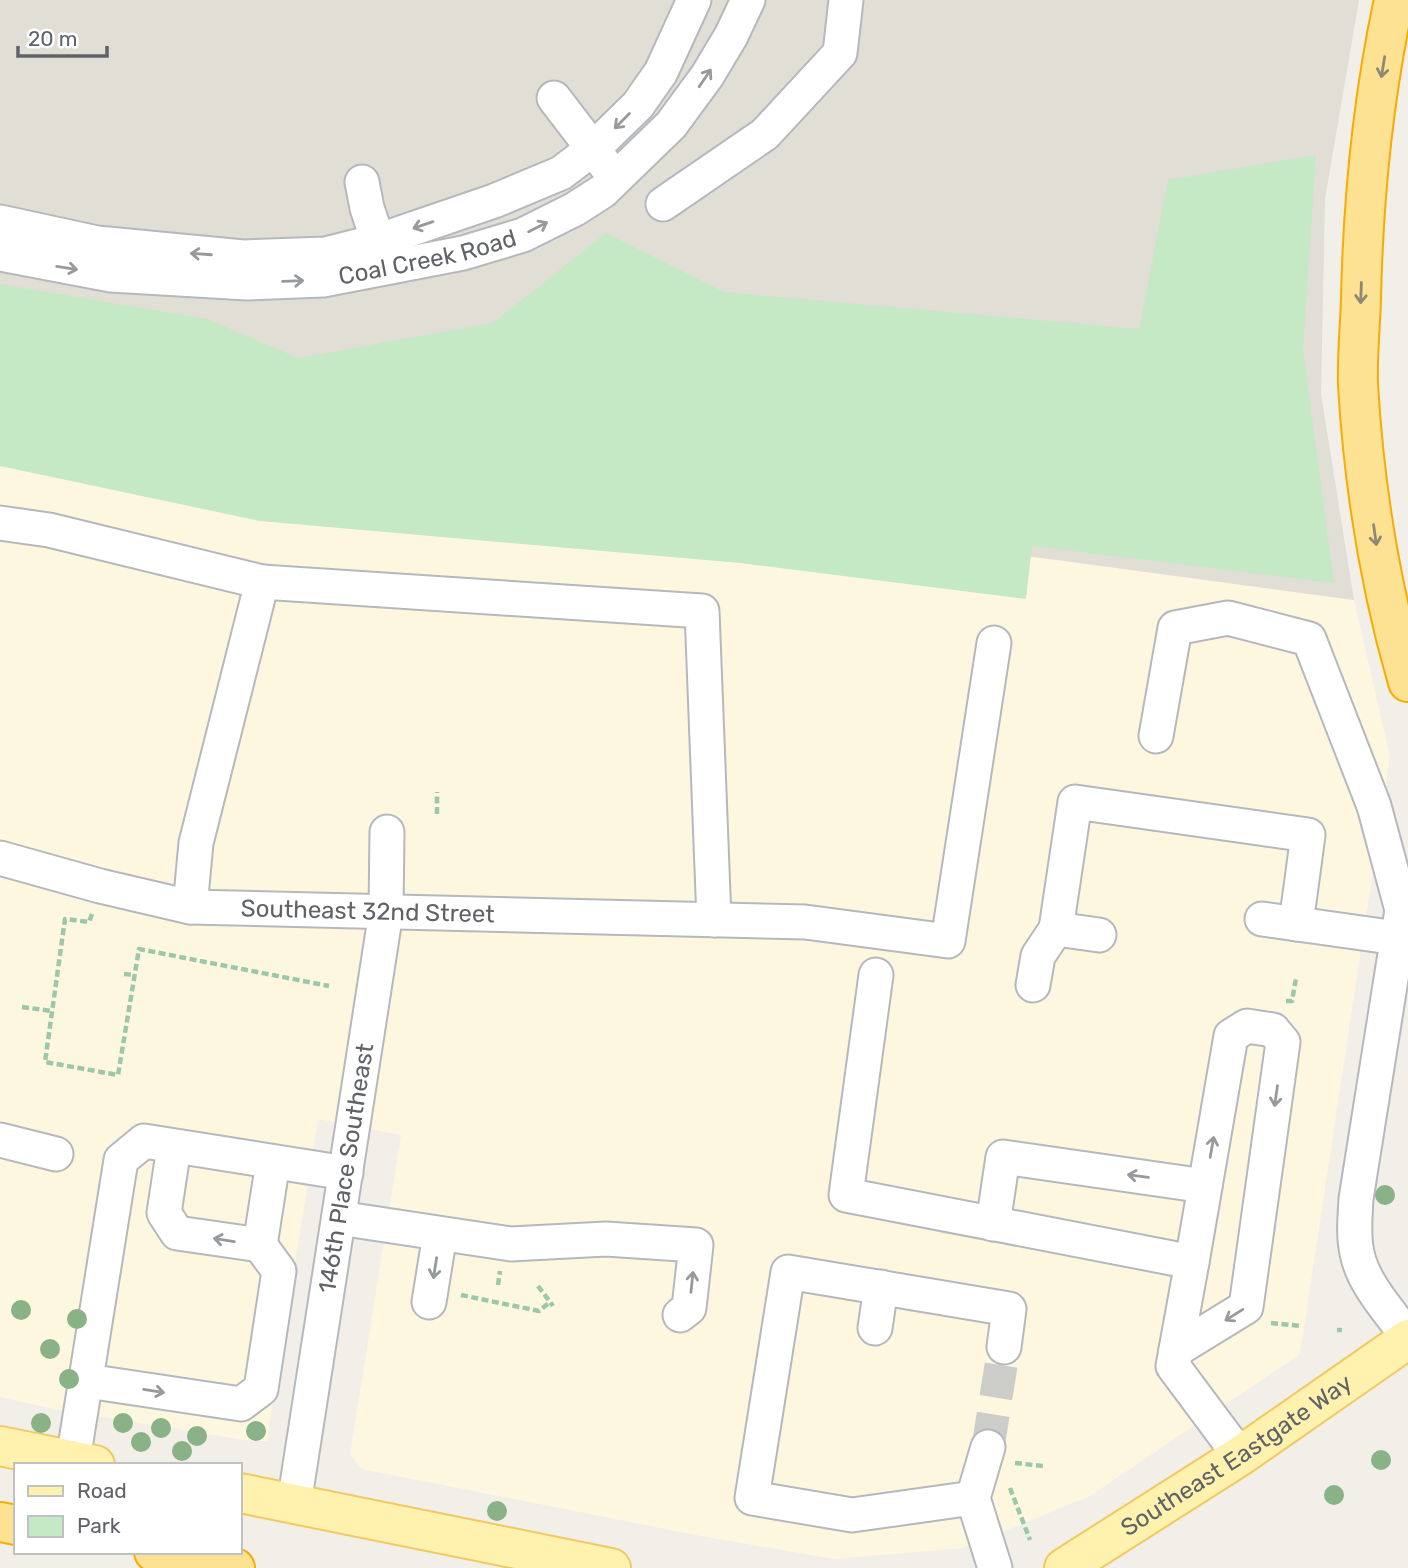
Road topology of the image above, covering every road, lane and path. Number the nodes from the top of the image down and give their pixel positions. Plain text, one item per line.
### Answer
1 (694, 0) edge
2 (748, 0) edge
3 (846, 0) edge
4 (1394, 0) edge
5 (554, 99) dead end
6 (594, 148) junction
7 (616, 180) junction
8 (362, 181) dead end
9 (663, 204) dead end
10 (0, 222) edge
11 (0, 254) edge
12 (382, 254) junction
13 (0, 523) edge
14 (262, 582) junction
15 (995, 643) dead end
16 (1408, 682) edge
17 (1156, 736) dead end
18 (438, 792) dead end
19 (437, 814) dead end
20 (387, 832) dead end
21 (0, 858) edge
22 (94, 906) dead end
23 (190, 907) junction
24 (386, 912) junction
25 (1262, 919) dead end
26 (728, 920) junction
27 (1296, 923) junction
28 (1399, 924) junction
29 (1056, 929) junction
30 (1098, 934) dead end
31 (124, 974) dead end
32 (135, 975) junction
33 (876, 975) dead end
34 (1296, 978) dead end
35 (1033, 985) dead end
36 (330, 986) dead end
37 (1282, 1000) dead end
38 (22, 1007) dead end
39 (52, 1011) junction
40 (0, 1140) edge
41 (174, 1147) junction
42 (56, 1154) dead end
43 (274, 1162) junction
44 (346, 1173) junction
45 (1205, 1186) junction
46 (339, 1218) junction
47 (993, 1224) junction
48 (440, 1234) junction
49 (260, 1245) junction
50 (1192, 1262) junction
51 (538, 1286) dead end
52 (881, 1287) junction
53 (443, 1298) joint
54 (680, 1315) dead end
55 (1266, 1323) dead end
56 (1302, 1326) dead end
57 (875, 1328) dead end
58 (1408, 1338) edge
59 (1004, 1347) tunnel mouth
60 (1176, 1350) junction
61 (88, 1377) junction
62 (0, 1446) edge
63 (988, 1447) tunnel mouth
64 (1240, 1456) junction
65 (84, 1463) edge
66 (1042, 1466) dead end
67 (1013, 1472) dead end
68 (1012, 1481) dead end
69 (242, 1493) edge
70 (973, 1499) junction
71 (294, 1504) junction
72 (1030, 1540) dead end
73 (164, 1554) edge
74 (235, 1568) edge
75 (611, 1568) edge
76 (995, 1568) edge
77 (1064, 1568) edge

1 -> 6 street, Coal Creek Road
7 -> 2 street, Coal Creek Road
3 - 9 street
4 -> 16 highway
5 - 6 street
6 - 7 street
6 -> 12 street, Coal Creek Road
12 -> 7 street, Coal Creek Road
8 - 12 street
12 -> 10 street, Coal Creek Road
11 -> 12 street, Coal Creek Road
13 - 14 street
14 - 23 street
14 - 26 street
15 - 26 street, Southeast 32nd Street
17 - 28 street
18 - 19 path
20 - 24 street, 146th Place Southeast
21 - 23 street, Southeast 32nd Street
22 - 39 path
23 - 24 street, Southeast 32nd Street
24 - 26 street, Southeast 32nd Street
24 - 44 street, 146th Place Southeast
25 - 27 street
27 - 28 street
27 - 29 street
28 - 58 street
29 - 30 street
29 - 35 street
31 - 32 path
32 - 36 path
32 - 39 path
33 - 47 street
34 - 37 path
38 - 39 path
40 - 42 street
41 - 43 street
49 -> 41 street
41 - 61 street
43 - 44 street
43 - 49 street
44 - 46 street, 146th Place Southeast
45 -> 47 street
45 - 50 street
45 -> 60 street
46 - 48 street
46 - 71 street, 146th Place Southeast
47 - 50 street
48 -> 53 street
54 -> 48 street
61 -> 49 street
50 - 60 street
51 - 53 path
52 - 57 street
52 - 59 street
52 - 70 street
55 - 56 path
58 - 64 main road, Southeast Eastgate Way
60 - 64 street
61 - 65 street
62 - 65 main road
63 - 70 street
64 - 77 main road, Southeast Eastgate Way
66 - 67 path
68 - 72 path
69 - 71 main road
70 - 76 street
71 - 75 main road
73 - 74 highway

